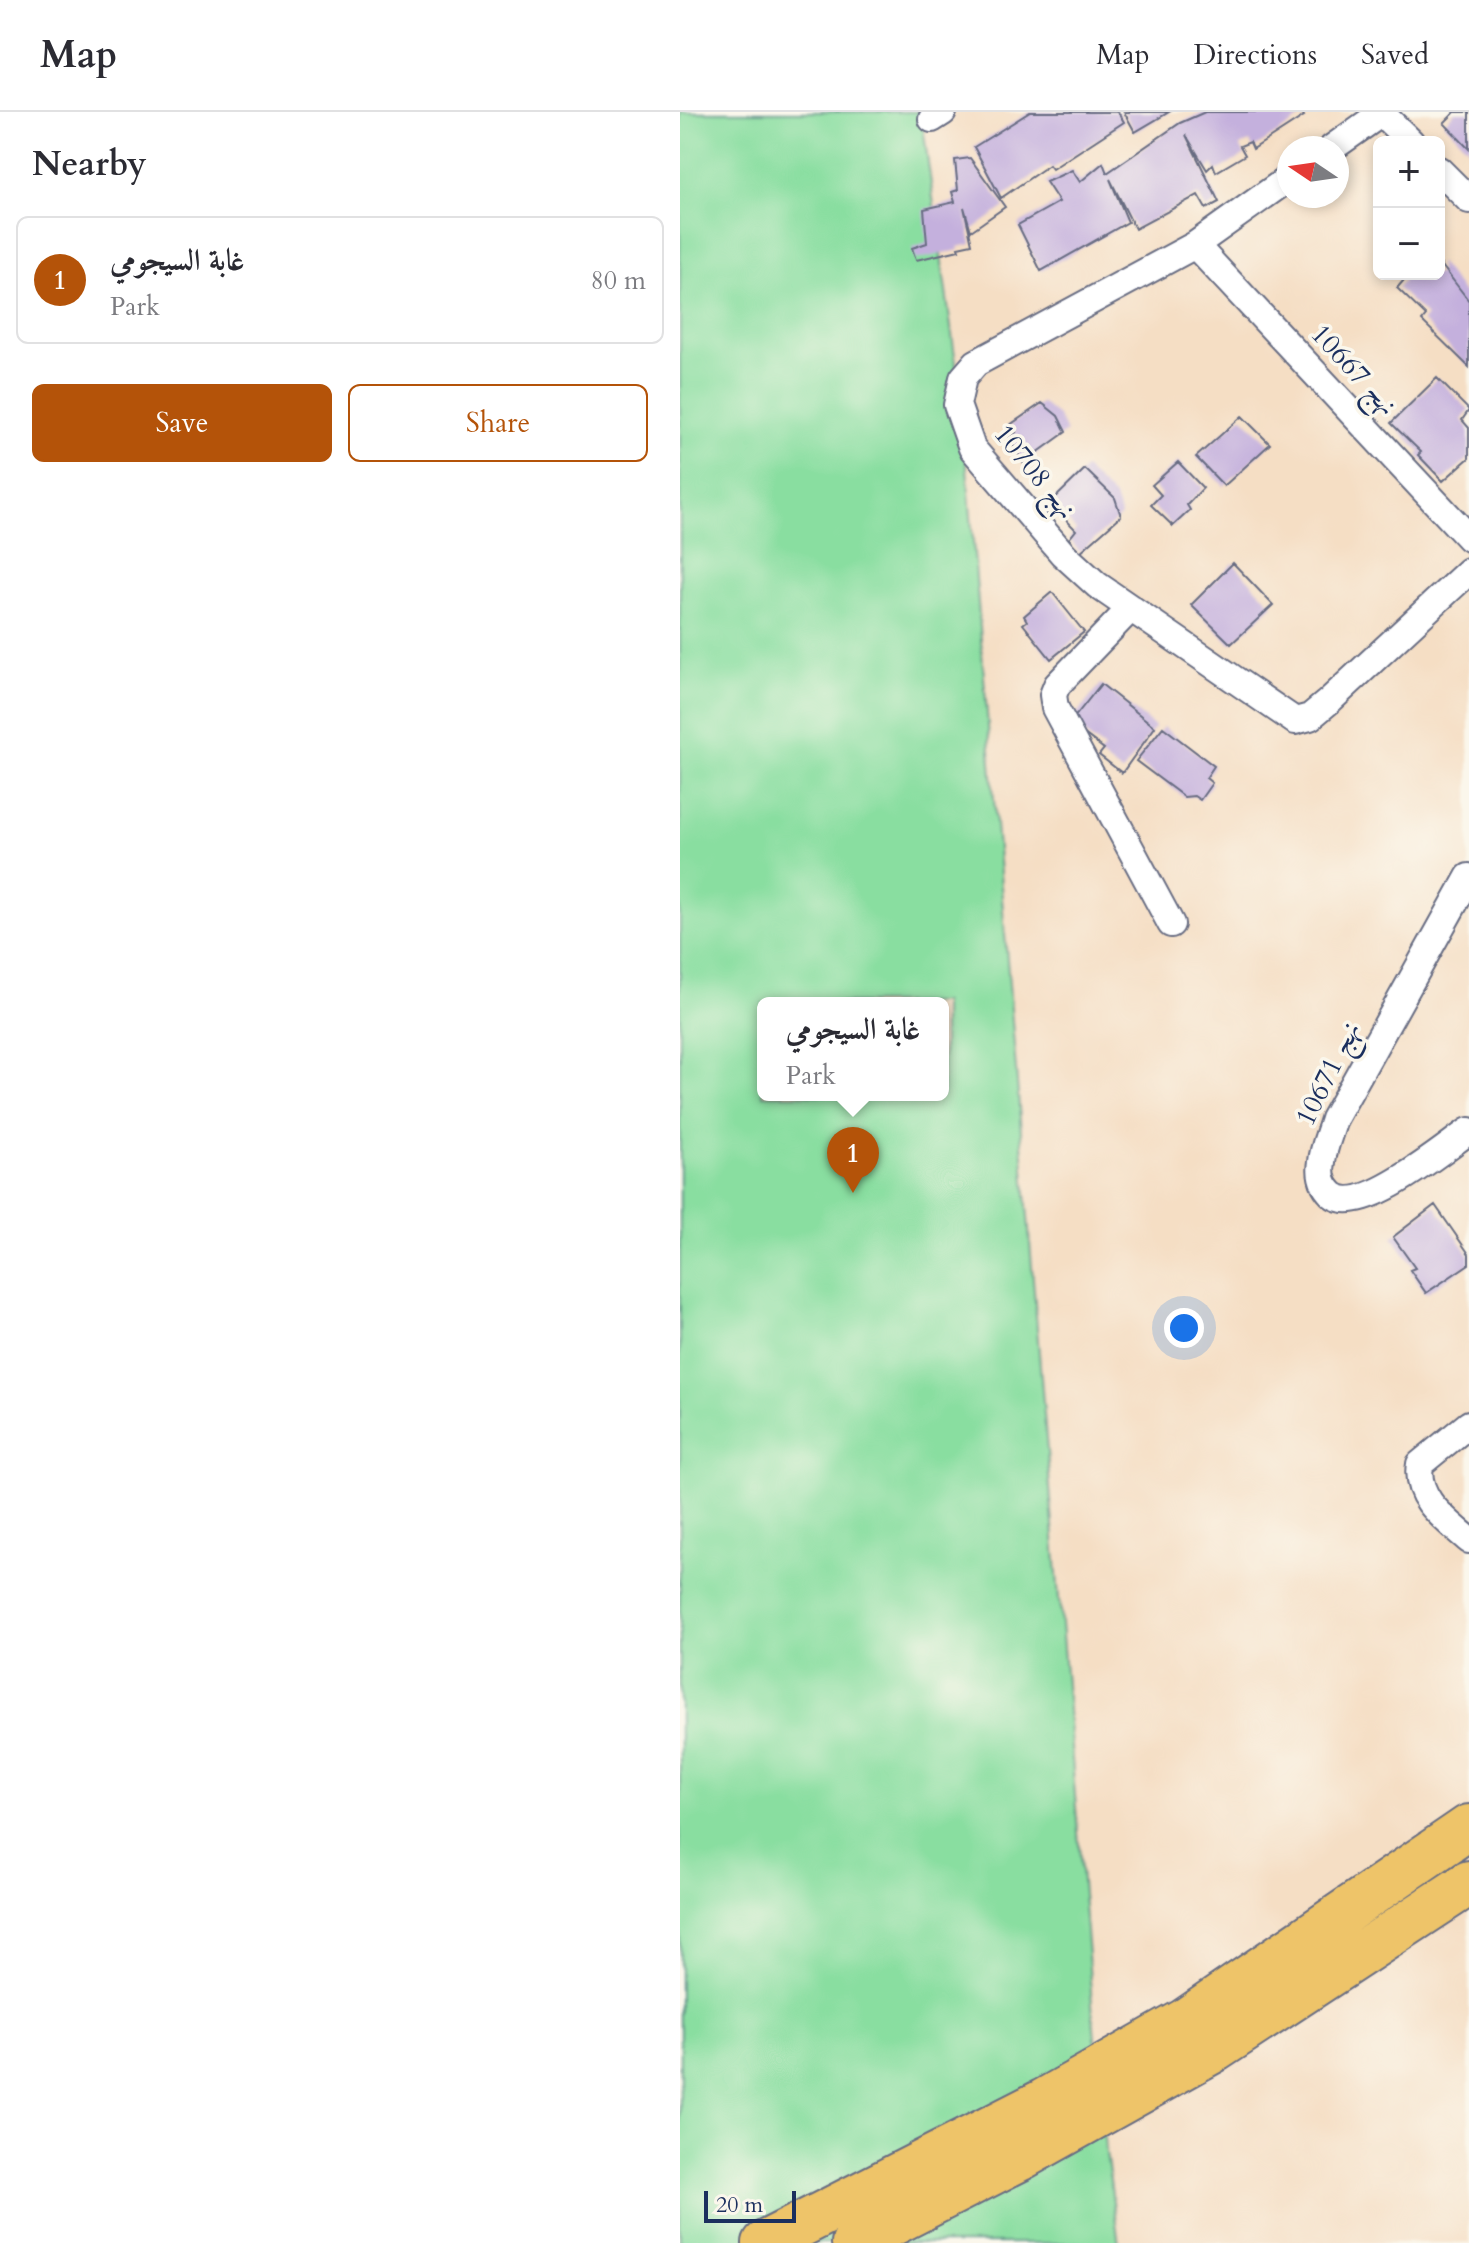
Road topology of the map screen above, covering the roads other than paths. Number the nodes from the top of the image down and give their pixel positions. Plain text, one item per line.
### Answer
1 (1382, 112) edge
2 (1349, 136) edge
3 (1405, 136) edge
4 (1445, 176) edge
5 (1277, 187) edge
6 (1469, 200) edge
7 (1195, 245) junction
8 (1469, 538) edge
9 (1469, 571) edge
10 (1130, 609) junction
11 (1467, 881) edge
12 (1171, 924) dead end
13 (1469, 1131) edge
14 (1469, 1424) edge
15 (1469, 1540) edge
16 (1469, 1827) edge
17 (1469, 1883) edge
18 (765, 2243) edge
19 (854, 2243) edge

1 - 2 street
1 - 3 street
4 - 6 street
5 - 7 street, نهج 10708
7 - 8 street, نهج 10667
7 - 10 street, نهج 10708
9 - 10 street, نهج 10708
10 - 12 street
11 - 13 street, نهج 10671
14 - 15 street
16 - 18 highway
17 - 19 highway

